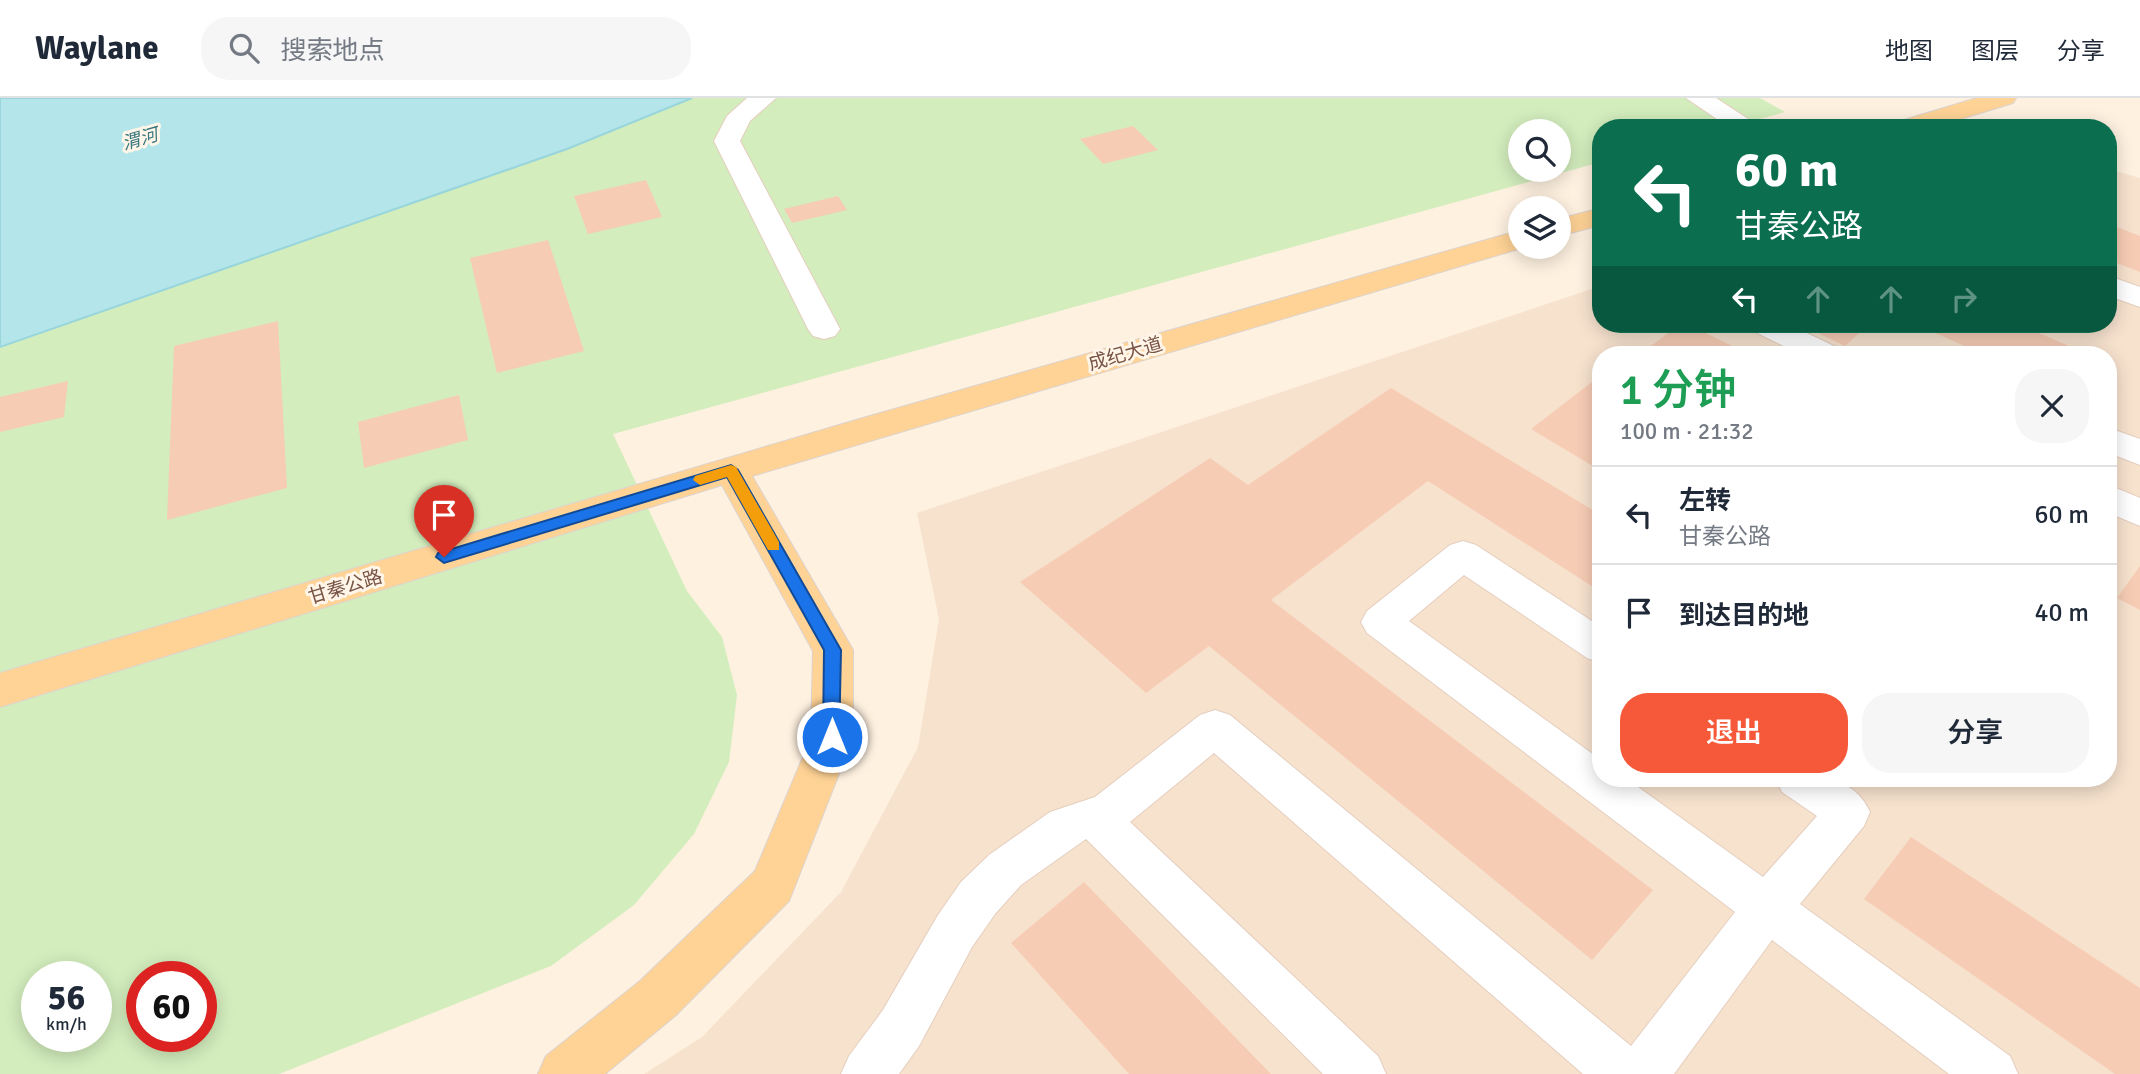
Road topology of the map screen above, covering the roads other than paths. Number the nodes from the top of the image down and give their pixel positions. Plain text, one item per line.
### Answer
1 (764, 98) edge
2 (1699, 98) edge
3 (2004, 98) edge
4 (1734, 119) edge
5 (1933, 119) edge
6 (1592, 219) edge
7 (1571, 225) edge
8 (1508, 243) edge
9 (2117, 288) edge
10 (2140, 298) edge
11 (824, 329) dead end
12 (1783, 333) edge
13 (1809, 346) edge
14 (2117, 443) edge
15 (2140, 453) edge
16 (731, 470) junction
17 (2117, 502) edge
18 (2140, 513) edge
19 (1592, 641) edge
20 (0, 690) edge
21 (1592, 778) edge
22 (1604, 787) edge
23 (1810, 787) edge
24 (1094, 817) junction
25 (1767, 908) junction
26 (564, 1074) edge
27 (867, 1074) edge
28 (1360, 1074) edge
29 (1623, 1074) edge
30 (1642, 1074) edge
31 (1992, 1074) edge

1 - 11 street
2 - 4 street
3 - 5 main road
6 - 7 main road
8 - 16 main road, 成纪大道
9 - 10 street
12 - 13 street
14 - 15 street
16 - 20 main road, 甘秦公路
16 - 26 main road
17 - 18 street
19 - 21 street
22 - 25 street
23 - 25 street
24 - 27 street
24 - 28 street
24 - 29 street
25 - 30 street
25 - 31 street

